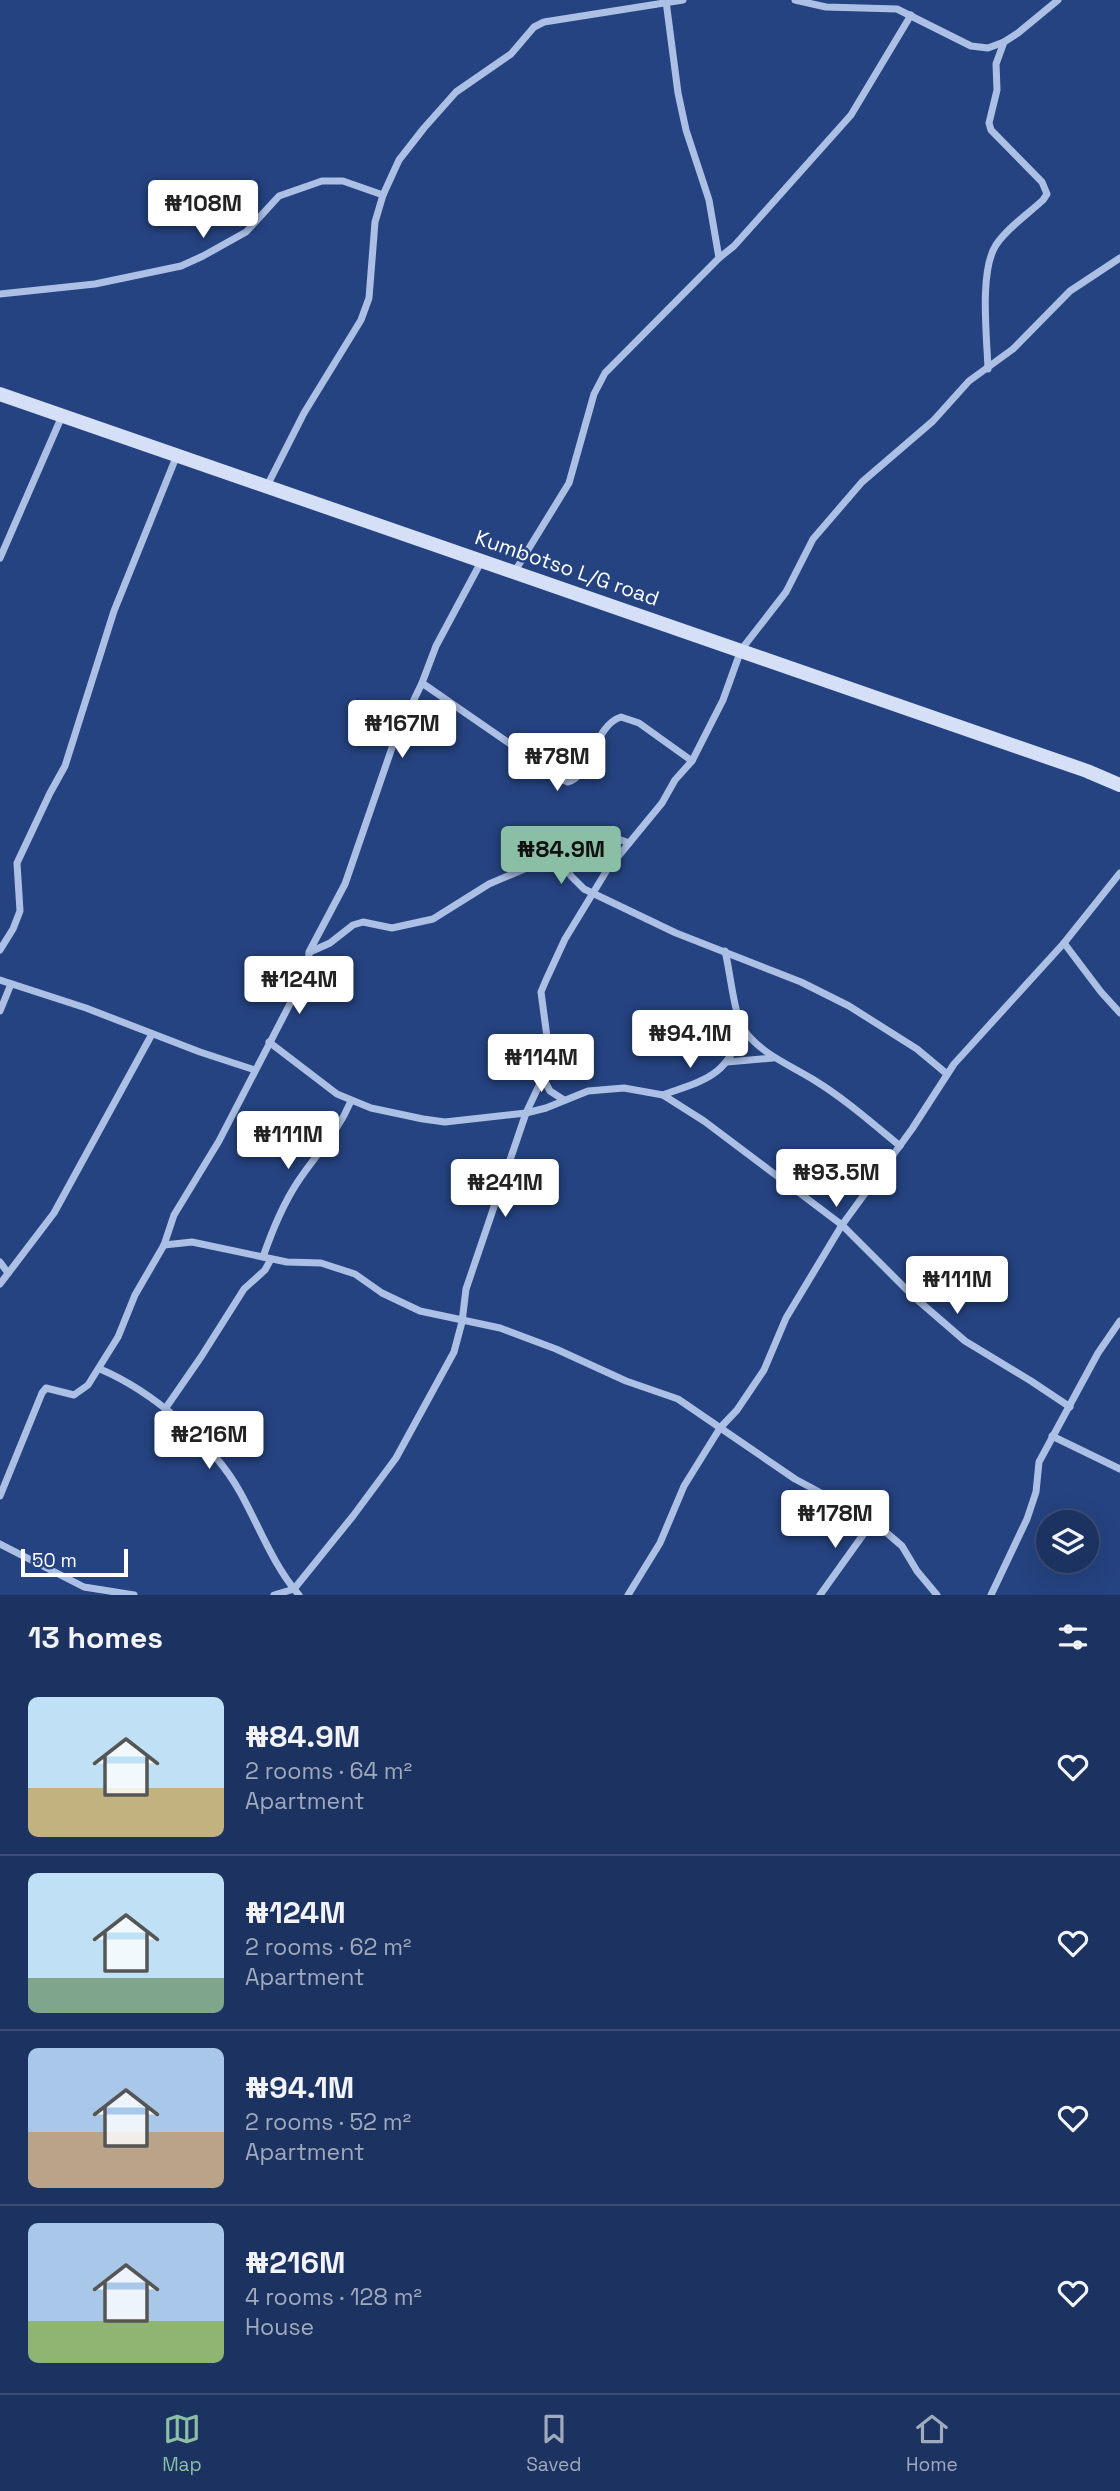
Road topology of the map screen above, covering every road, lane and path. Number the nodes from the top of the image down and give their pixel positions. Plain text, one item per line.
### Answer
1 (683, 0) edge
2 (795, 0) edge
3 (1058, 0) edge
4 (666, 1) edge
5 (911, 15) junction
6 (1004, 43) junction
7 (383, 195) junction
8 (719, 258) junction
9 (1120, 258) edge
10 (0, 294) edge
11 (988, 369) junction
12 (0, 394) edge
13 (62, 416) junction
14 (177, 454) junction
15 (267, 486) junction
16 (0, 558) edge
17 (482, 560) junction
18 (515, 572) junction
19 (741, 650) junction
20 (422, 682) junction
21 (692, 761) junction
22 (1120, 785) edge
23 (629, 843) junction
24 (553, 849) junction
25 (1120, 873) edge
26 (594, 892) junction
27 (1064, 943) junction
28 (0, 950) edge
29 (725, 951) junction
30 (309, 952) junction
31 (0, 980) edge
32 (11, 984) junction
33 (0, 1011) edge
34 (1120, 1013) edge
35 (743, 1029) junction
36 (152, 1034) junction
37 (269, 1042) junction
38 (774, 1058) junction
39 (727, 1062) junction
40 (255, 1070) junction
41 (947, 1074) junction
42 (543, 1077) junction
43 (663, 1095) junction
44 (565, 1100) junction
45 (351, 1101) junction
46 (526, 1112) junction
47 (900, 1146) junction
48 (842, 1225) junction
49 (164, 1245) junction
50 (267, 1258) junction
51 (0, 1262) edge
52 (8, 1273) junction
53 (0, 1284) edge
54 (1120, 1321) edge
55 (462, 1322) junction
56 (100, 1368) junction
57 (1070, 1407) junction
58 (165, 1409) junction
59 (719, 1428) junction
60 (1052, 1436) junction
61 (1120, 1469) edge
62 (0, 1496) edge
63 (873, 1521) junction
64 (0, 1544) edge
65 (82, 1591) edge
66 (297, 1592) edge
67 (134, 1595) edge
68 (274, 1595) edge
69 (628, 1595) edge
70 (820, 1595) edge
71 (937, 1595) edge
72 (990, 1595) edge

1 - 4 street
2 - 5 street
3 - 6 street
4 - 7 street
4 - 8 street
5 - 6 street
5 - 8 street
6 - 11 street
7 - 10 street
7 - 15 street
8 - 18 street
9 - 11 street
11 - 19 street
12 - 13 main road, Kumbotso L/G road
13 - 14 main road, Kumbotso L/G road
13 - 16 street
14 - 15 main road, Kumbotso L/G road
14 - 28 street
15 - 17 main road, Kumbotso L/G road
17 - 18 main road, Kumbotso L/G road
17 - 20 street
18 - 19 main road, Kumbotso L/G road
19 - 21 street
19 - 22 main road, Kumbotso L/G road
20 - 21 street
20 - 30 street
21 - 23 street
23 - 24 street
23 - 26 street
24 - 26 street
24 - 30 street
25 - 27 street
26 - 29 street
26 - 42 street
27 - 34 street
27 - 41 street
29 - 35 street
29 - 41 street
30 - 37 street
31 - 32 street
32 - 33 street
32 - 36 street
35 - 38 street
35 - 39 street
36 - 40 street
36 - 52 street
37 - 40 street
37 - 45 street
38 - 39 street
38 - 47 street
39 - 43 street
40 - 49 street
41 - 47 street
42 - 44 street
42 - 46 street
43 - 44 street
43 - 48 street
44 - 46 street
45 - 46 street
45 - 50 street
46 - 55 street
47 - 48 street
48 - 57 street
48 - 59 street
49 - 50 street
49 - 56 street
50 - 55 street
50 - 58 street
51 - 52 street
52 - 53 street
54 - 57 street
55 - 59 street
55 - 66 street
56 - 58 street
56 - 62 street
57 - 60 street
58 - 66 street
59 - 63 street
59 - 69 street
60 - 61 street
60 - 72 street
63 - 70 street
63 - 71 street
64 - 65 street
65 - 67 street
66 - 68 street

